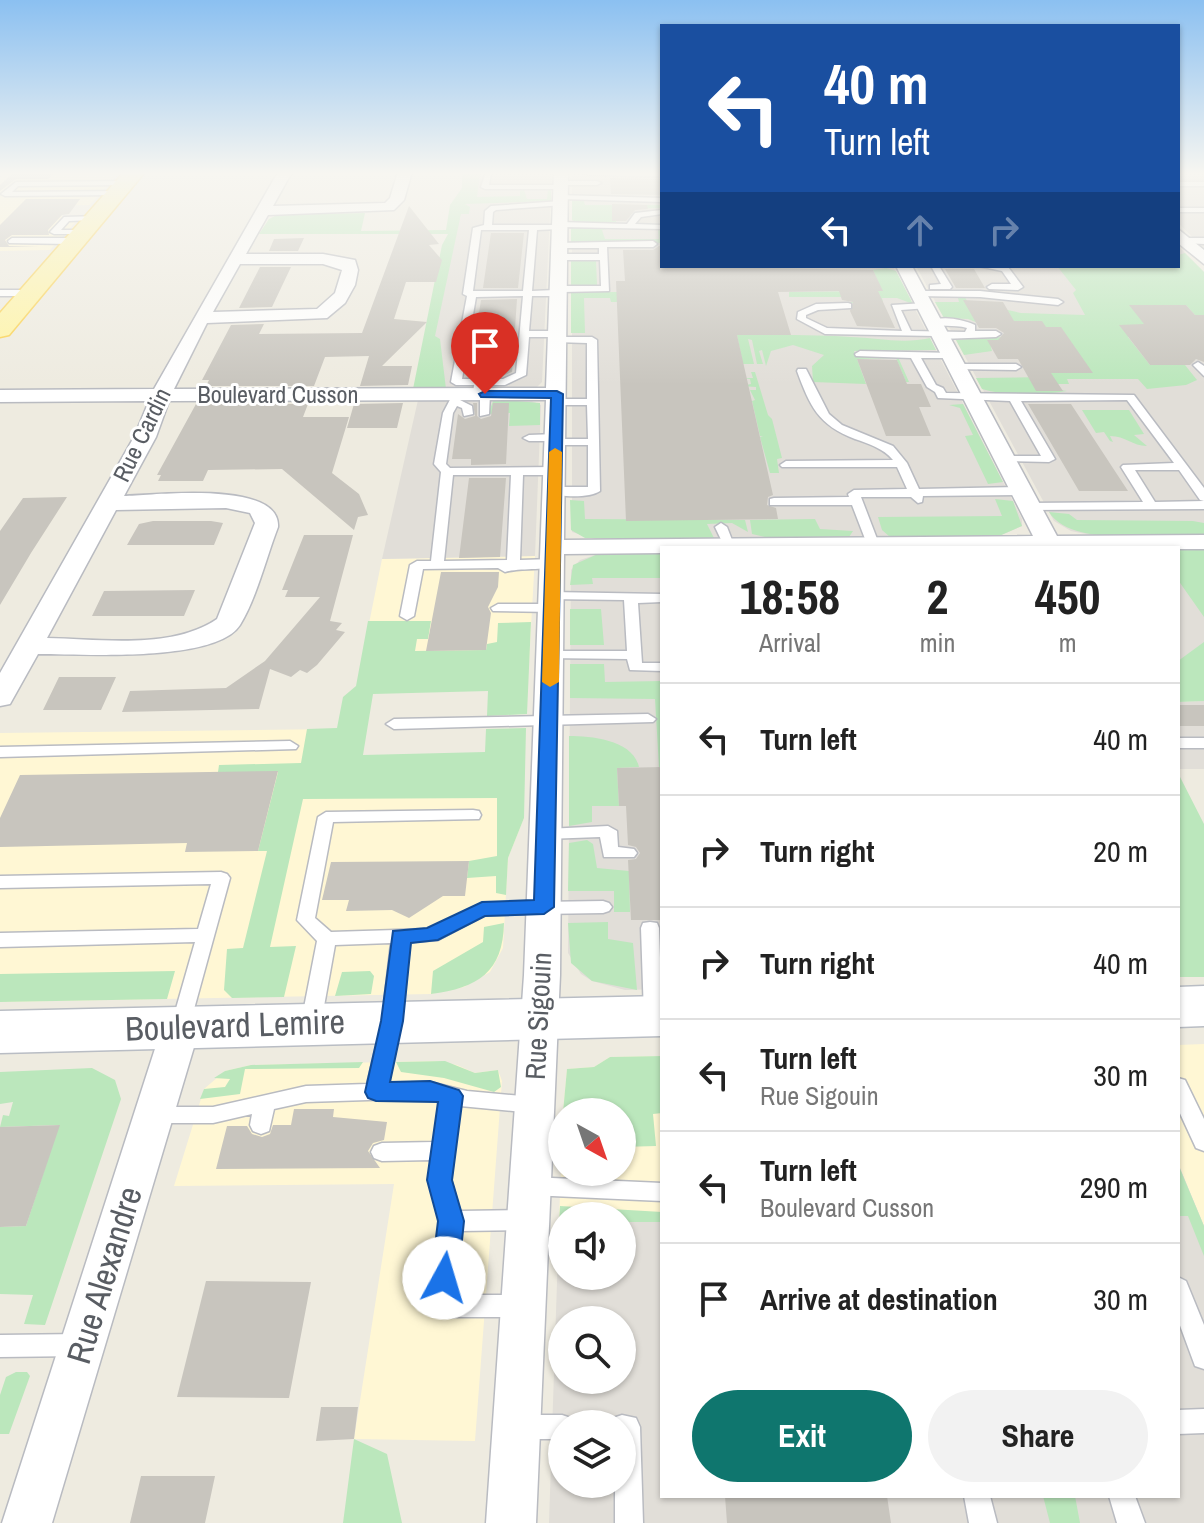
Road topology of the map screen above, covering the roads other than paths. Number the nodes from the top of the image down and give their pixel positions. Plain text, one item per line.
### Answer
1 (65, 243) edge
2 (244, 243) edge
3 (475, 243) edge
4 (532, 243) edge
5 (560, 243) edge
6 (572, 243) edge
7 (591, 243) edge
8 (1189, 243) edge
9 (653, 244) dead end
10 (603, 245) junction
11 (604, 257) junction
12 (235, 259) junction
13 (1204, 259) edge
14 (905, 268) edge
15 (936, 268) edge
16 (997, 268) edge
17 (1013, 279) junction
18 (980, 280) dead end
19 (947, 287) junction
20 (559, 291) junction
21 (528, 293) junction
22 (472, 294) junction
23 (503, 294) junction
24 (955, 300) dead end
25 (1058, 302) dead end
26 (7, 304) edge
27 (848, 306) dead end
28 (501, 308) dead end
29 (201, 318) junction
30 (934, 322) junction
31 (789, 328) dead end
32 (813, 328) junction
33 (972, 328) junction
34 (524, 334) junction
35 (908, 334) junction
36 (996, 334) dead end
37 (558, 337) junction
38 (860, 354) dead end
39 (915, 355) junction
40 (1017, 364) dead end
41 (802, 371) dead end
42 (0, 396) edge
43 (162, 396) junction
44 (473, 397) junction
45 (973, 397) junction
46 (557, 398) junction
47 (1014, 398) junction
48 (593, 402) junction
49 (468, 414) dead end
50 (529, 438) dead end
51 (593, 442) junction
52 (555, 453) junction
53 (1005, 459) junction
54 (901, 463) junction
55 (786, 465) dead end
56 (522, 466) junction
57 (1182, 466) junction
58 (447, 472) junction
59 (554, 491) junction
60 (979, 492) junction
61 (916, 496) junction
62 (1204, 497) edge
63 (1026, 499) junction
64 (857, 501) junction
65 (774, 502) dead end
66 (108, 503) junction
67 (1151, 505) junction
68 (1204, 505) edge
69 (988, 510) dead end
70 (1204, 542) edge
71 (1049, 543) junction
72 (873, 544) junction
73 (1133, 545) edge
74 (699, 546) edge
75 (755, 546) edge
76 (822, 546) edge
77 (924, 546) edge
78 (973, 546) edge
79 (660, 549) edge
80 (553, 555) junction
81 (437, 565) junction
82 (506, 567) junction
83 (660, 598) edge
84 (631, 599) junction
85 (552, 602) junction
86 (498, 608) dead end
87 (407, 616) dead end
88 (29, 646) junction
89 (551, 655) junction
90 (634, 655) junction
91 (660, 667) edge
92 (0, 698) edge
93 (648, 719) dead end
94 (549, 720) junction
95 (394, 724) dead end
96 (1180, 743) edge
97 (1204, 743) edge
98 (290, 746) dead end
99 (0, 752) edge
100 (473, 815) dead end
101 (546, 834) junction
102 (628, 853) dead end
103 (0, 882) edge
104 (544, 907) junction
105 (603, 907) dead end
106 (650, 928) dead end
107 (206, 935) junction
108 (401, 936) junction
109 (327, 939) junction
110 (0, 940) edge
111 (1204, 1006) edge
112 (1180, 1007) edge
113 (658, 1016) edge
114 (538, 1018) junction
115 (392, 1021) junction
116 (311, 1023) junction
117 (181, 1027) junction
118 (0, 1032) edge
119 (1180, 1088) edge
120 (376, 1092) junction
121 (451, 1096) junction
122 (265, 1103) junction
123 (533, 1105) junction
124 (1196, 1107) edge
125 (154, 1115) junction
126 (261, 1125) dead end
127 (1204, 1142) edge
128 (443, 1151) junction
129 (382, 1152) dead end
130 (660, 1192) edge
131 (528, 1203) junction
132 (451, 1221) junction
133 (1180, 1293) edge
134 (522, 1306) junction
135 (83, 1345) junction
136 (0, 1346) edge
137 (1204, 1358) edge
138 (1204, 1421) edge
139 (1180, 1422) edge
140 (516, 1427) junction
141 (548, 1427) edge
142 (628, 1498) edge
143 (977, 1498) edge
144 (1123, 1498) edge
145 (27, 1523) edge
146 (511, 1523) edge
147 (629, 1523) edge
148 (983, 1523) edge
149 (1131, 1523) edge

1 - 26 main road
2 - 12 street, Rue Cardin
3 - 22 lane
4 - 21 lane
5 - 20 street, Rue Sigouin
6 - 11 lane
7 - 10 lane
8 - 13 street
9 - 10 lane
10 - 11 lane
11 - 20 lane
12 - 29 street, Rue Cardin
12 - 29 street
14 - 30 street
15 - 19 lane
16 - 17 lane
17 - 18 lane
17 - 19 lane
19 - 30 lane
20 - 21 lane
20 - 37 street, Rue Sigouin
21 - 23 lane
21 - 34 lane
22 - 23 lane
22 - 44 lane
23 - 28 lane
24 - 30 lane
25 - 30 lane
27 - 32 lane
29 - 43 street, Rue Cardin
30 - 33 lane
30 - 33 lane
30 - 35 lane
30 - 35 lane
30 - 39 lane
30 - 40 lane
30 - 45 street
31 - 32 lane
32 - 35 lane
33 - 36 lane
34 - 37 lane
34 - 44 lane
37 - 46 street, Rue Sigouin
37 - 48 lane
38 - 39 lane
39 - 45 lane
41 - 54 lane
42 - 43 street, Boulevard Cusson
43 - 44 street, Boulevard Cusson
43 - 66 street, Rue Cardin
44 - 46 street, Boulevard Cusson
44 - 49 lane
44 - 58 lane
45 - 47 lane
45 - 53 street
46 - 48 lane
46 - 52 street, Rue Sigouin
47 - 53 lane
47 - 57 lane
48 - 51 lane
50 - 52 lane
51 - 52 lane
51 - 59 lane
52 - 56 lane
52 - 59 street, Rue Sigouin
53 - 63 street
54 - 55 lane
54 - 61 lane
56 - 58 lane
56 - 82 lane
57 - 62 lane
57 - 67 lane
58 - 81 lane
59 - 80 street, Rue Sigouin
60 - 61 lane
60 - 63 lane
60 - 69 lane
61 - 64 lane
63 - 67 lane
63 - 71 street
64 - 65 lane
64 - 72 lane
66 - 88 street, Rue Cardin
66 - 88 street
67 - 68 lane
70 - 73 street
71 - 73 street
71 - 78 street
72 - 76 street
72 - 77 street
74 - 75 street
77 - 78 street
79 - 80 street
80 - 82 lane
80 - 85 street, Rue Sigouin
81 - 82 lane
81 - 87 lane
83 - 84 lane
84 - 85 lane
84 - 90 lane
85 - 86 lane
85 - 89 street, Rue Sigouin
88 - 92 street, Rue Cardin
89 - 90 lane
89 - 94 street, Rue Sigouin
90 - 91 lane
93 - 94 lane
94 - 95 lane
94 - 101 street, Rue Sigouin
96 - 97 lane
98 - 99 lane
100 - 109 lane
101 - 102 lane
101 - 104 street, Rue Sigouin
103 - 107 lane
104 - 105 lane
104 - 108 lane
104 - 114 street, Rue Sigouin
106 - 113 lane
107 - 110 lane
107 - 117 lane
108 - 109 lane
108 - 115 lane
109 - 116 lane
111 - 112 main road
113 - 114 main road, Boulevard Lemire
114 - 115 main road, Boulevard Lemire
114 - 123 street, Rue Sigouin
115 - 116 main road, Boulevard Lemire
115 - 120 lane
116 - 117 main road, Boulevard Lemire
117 - 118 main road, Boulevard Lemire
117 - 125 street, Rue Alexandre
119 - 124 lane
120 - 121 lane
120 - 122 lane
121 - 123 lane
121 - 128 lane
122 - 125 lane
122 - 126 lane
123 - 131 street, Rue Sigouin
124 - 127 lane
125 - 135 street, Rue Alexandre
128 - 129 lane
128 - 132 lane
130 - 131 lane
131 - 132 lane
131 - 134 street, Rue Sigouin
132 - 134 lane
133 - 137 lane
134 - 140 street, Rue Sigouin
135 - 136 lane
135 - 145 street, Rue Alexandre
138 - 139 lane
140 - 141 lane
140 - 146 street, Rue Sigouin
142 - 147 lane
143 - 148 lane
144 - 149 lane

